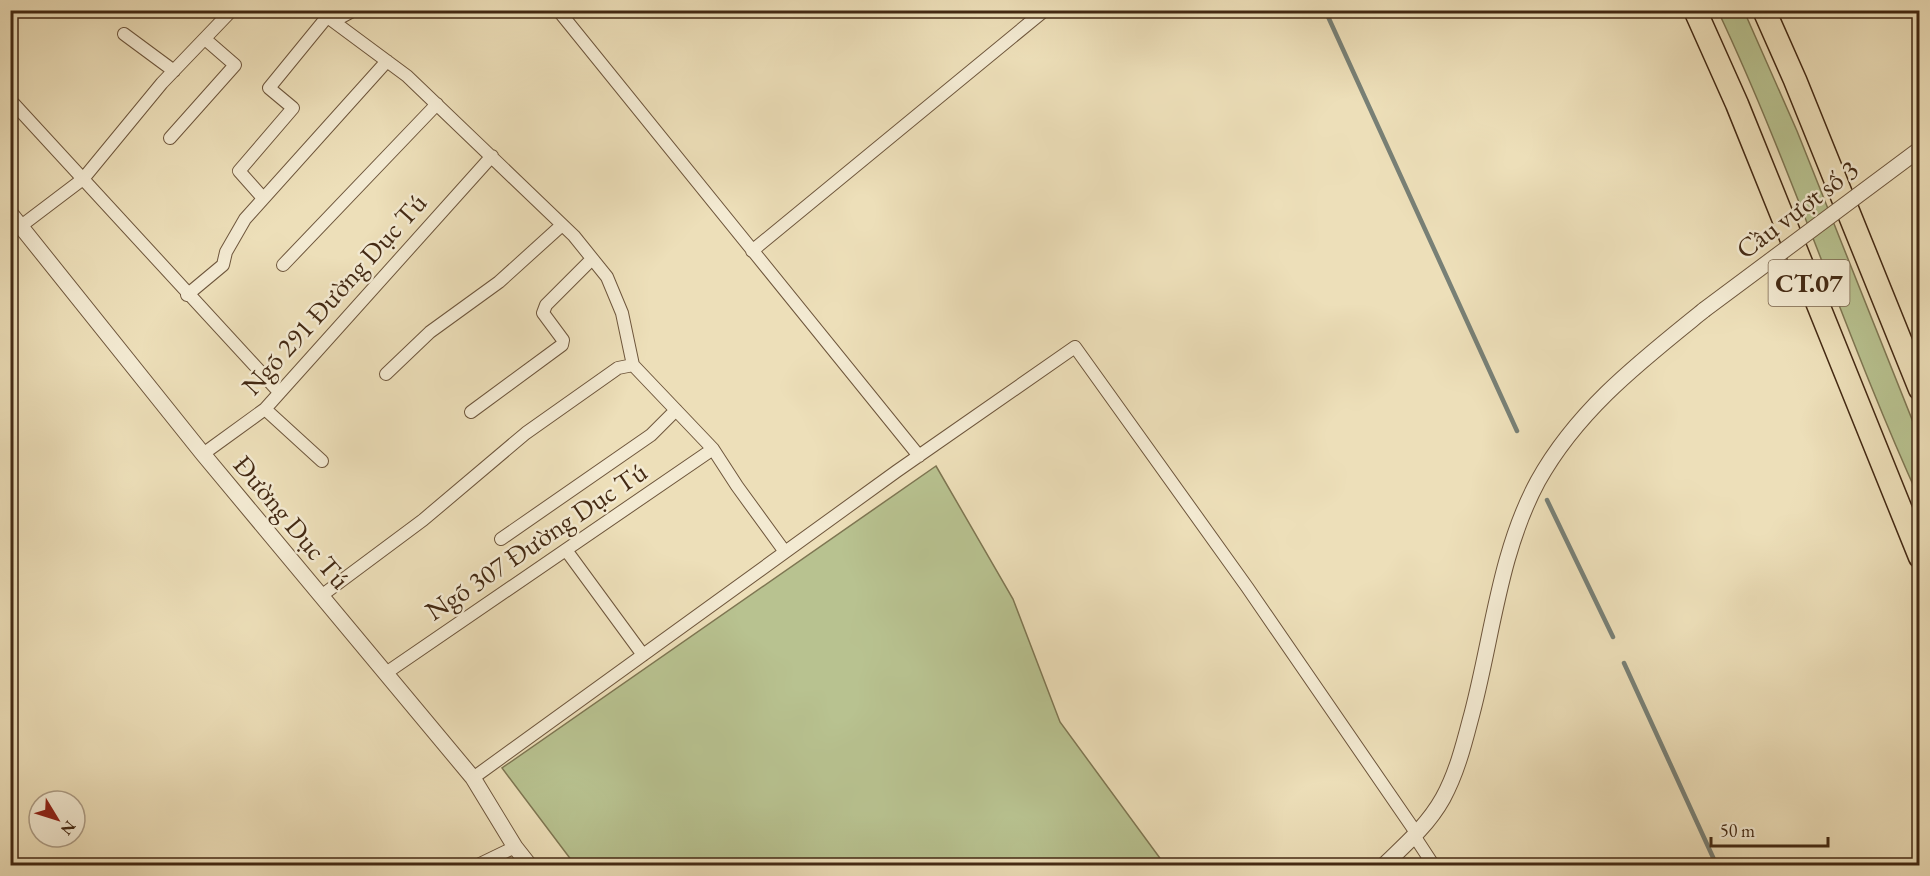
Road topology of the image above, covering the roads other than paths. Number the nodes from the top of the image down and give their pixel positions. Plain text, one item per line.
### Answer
1 (232, 10) edge
2 (354, 10) edge
3 (558, 10) edge
4 (1046, 10) edge
5 (1695, 10) edge
6 (1764, 10) edge
7 (327, 16) edge
8 (124, 34) dead end
9 (205, 39) junction
10 (387, 61) junction
11 (174, 71) junction
12 (14, 104) dead end
13 (437, 104) junction
14 (170, 138) dead end
15 (1920, 149) edge
16 (492, 156) junction
17 (83, 179) junction
18 (263, 198) junction
19 (10, 213) edge
20 (562, 225) junction
21 (21, 226) junction
22 (752, 251) junction
23 (592, 259) junction
24 (283, 265) dead end
25 (187, 295) junction
26 (633, 365) junction
27 (386, 374) dead end
28 (1920, 389) edge
29 (279, 392) junction
30 (265, 409) junction
31 (676, 410) junction
32 (471, 412) dead end
33 (713, 449) junction
34 (203, 454) junction
35 (919, 456) junction
36 (322, 461) dead end
37 (501, 539) dead end
38 (566, 550) junction
39 (785, 552) junction
40 (1920, 557) edge
41 (321, 596) junction
42 (643, 655) junction
43 (386, 674) junction
44 (473, 777) junction
45 (1416, 836) junction
46 (516, 847) junction
47 (477, 866) edge
48 (530, 866) edge
49 (1383, 866) edge
50 (1434, 866) edge

1 - 9 street
2 - 7 street
3 - 22 street
4 - 22 street
5 - 40 highway, CT.07
6 - 28 highway, CT.07
7 - 10 street
7 - 18 street
8 - 11 street
9 - 11 street
9 - 14 street
10 - 13 street
10 - 18 street
11 - 17 street
12 - 17 street
13 - 16 street
13 - 24 street
15 - 45 street, Cầu vượt số 3, bridge
16 - 20 street
16 - 29 street, Ngõ 291 Đường Dục Tú
17 - 21 street
17 - 25 street
18 - 25 street
19 - 21 street, Đường Dục Tú
20 - 23 street
20 - 27 street
21 - 34 street, Đường Dục Tú
22 - 35 street
23 - 26 street
23 - 32 street
25 - 29 street
26 - 31 street
26 - 41 street
29 - 30 street, Ngõ 291 Đường Dục Tú
30 - 34 street, Ngõ 291 Đường Dục Tú
30 - 36 street
31 - 33 street
31 - 37 street
33 - 38 street, Ngõ 307 Đường Dục Tú
33 - 39 street
34 - 41 street, Đường Dục Tú
35 - 39 street
35 - 45 street
38 - 42 street
38 - 43 street, Ngõ 307 Đường Dục Tú
39 - 42 street
41 - 43 street, Đường Dục Tú
42 - 44 street
43 - 44 street, Đường Dục Tú
44 - 46 street, Đường Dục Tú
45 - 49 street, Cầu vượt số 3
45 - 50 street
46 - 47 street
46 - 48 street, Đường Dục Tú

